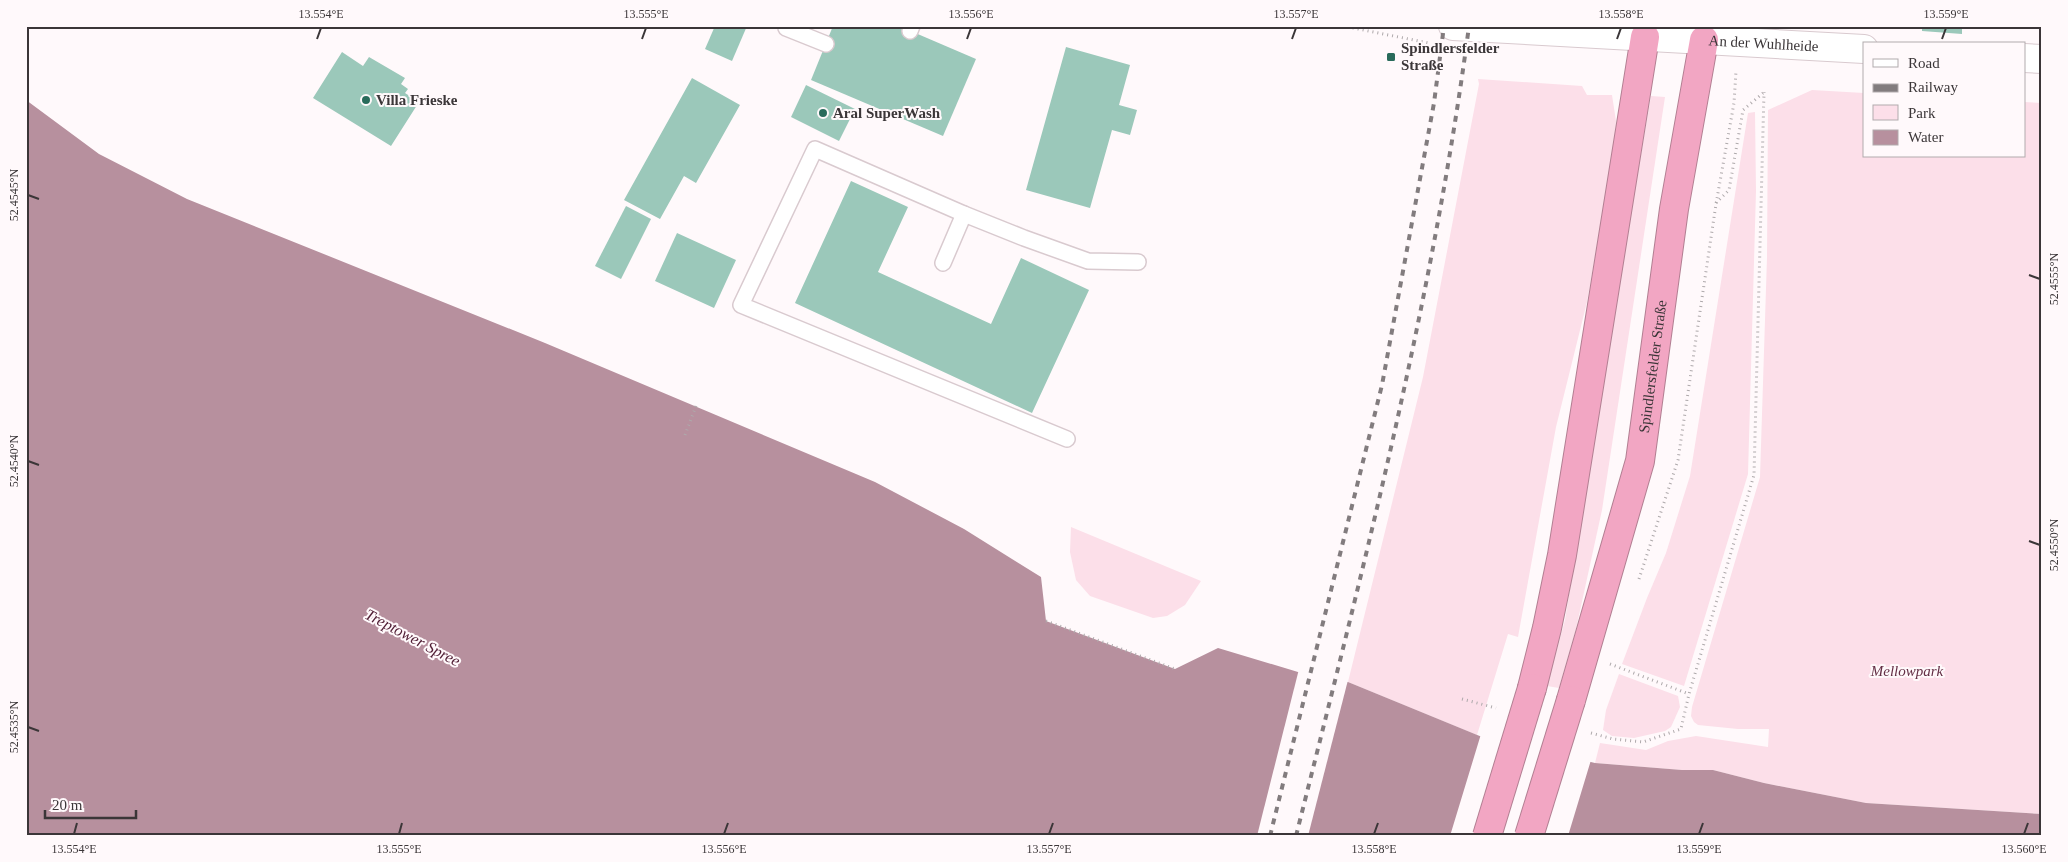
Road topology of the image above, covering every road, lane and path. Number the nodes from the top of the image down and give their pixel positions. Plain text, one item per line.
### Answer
1 (787, 26) edge
2 (1452, 26) edge
3 (1646, 32) edge
4 (1704, 33) edge
5 (826, 44) dead end
6 (1863, 49) edge
7 (2026, 58) edge
8 (2042, 59) edge
9 (1736, 70) dead end
10 (964, 214) junction
11 (1138, 262) dead end
12 (943, 263) dead end
13 (696, 406) dead end
14 (685, 435) dead end
15 (1067, 439) dead end
16 (1046, 621) dead end
17 (1609, 664) dead end
18 (1175, 670) dead end
19 (1689, 694) junction
20 (1588, 732) dead end
21 (1486, 836) edge
22 (1529, 836) edge

1 - 5 lane
2 - 3 main road, An der Wuhlheide
3 - 4 main road, An der Wuhlheide
3 - 21 highway, bridge
4 - 6 main road, An der Wuhlheide
4 - 22 highway, Spindlersfelder Straße, bridge
7 - 8 main road
9 - 19 path
10 - 11 lane
10 - 12 lane
10 - 15 lane
13 - 14 path
16 - 18 path
17 - 19 path
19 - 20 path

